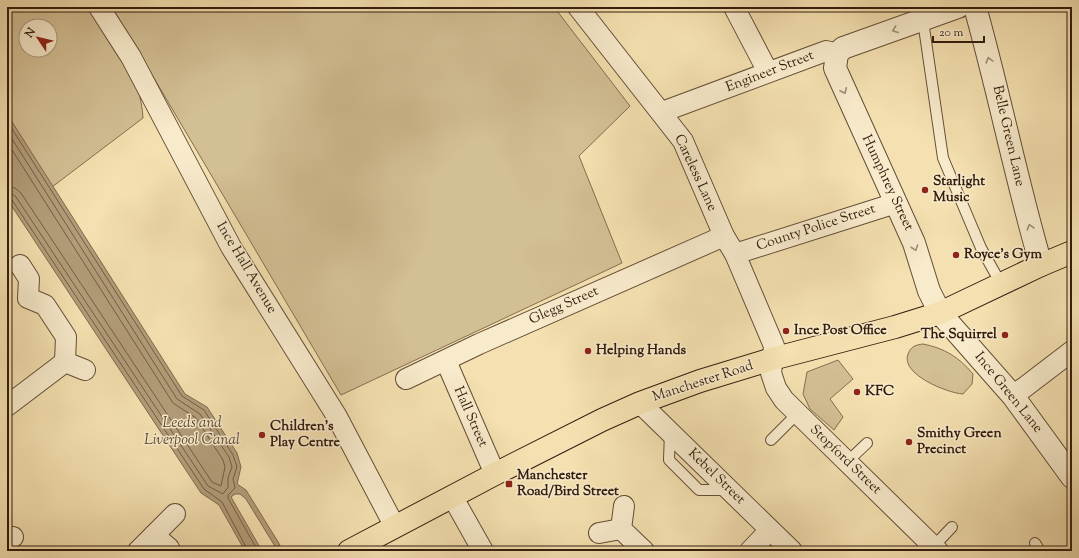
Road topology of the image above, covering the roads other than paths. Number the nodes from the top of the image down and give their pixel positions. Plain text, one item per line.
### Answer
1 (100, 7) edge
2 (578, 7) edge
3 (734, 7) edge
4 (958, 7) edge
5 (975, 7) edge
6 (922, 13) edge
7 (836, 54) junction
8 (768, 72) junction
9 (662, 112) junction
10 (896, 203) junction
11 (724, 236) junction
12 (1072, 252) edge
13 (735, 254) junction
14 (20, 265) dead end
15 (1041, 265) junction
16 (1001, 284) junction
17 (940, 313) junction
18 (1072, 351) edge
19 (772, 359) junction
20 (446, 361) junction
21 (65, 362) junction
22 (85, 370) dead end
23 (406, 379) dead end
24 (1013, 396) junction
25 (640, 403) junction
26 (7, 406) edge
27 (797, 414) junction
28 (771, 440) dead end
29 (867, 443) dead end
30 (847, 462) junction
31 (495, 474) junction
32 (1072, 477) edge
33 (452, 496) junction
34 (624, 506) dead end
35 (175, 514) dead end
36 (394, 527) junction
37 (952, 527) dead end
38 (621, 529) junction
39 (770, 530) junction
40 (599, 533) dead end
41 (936, 549) edge
42 (138, 551) edge
43 (348, 551) edge
44 (483, 551) edge
45 (644, 551) edge
46 (750, 551) edge
47 (792, 551) edge

1 - 36 street, Ince Hall Avenue
2 - 9 street, Careless Lane
3 - 8 street
4 - 6 street, Engineer Street
15 -> 5 street, Belle Green Lane
6 -> 7 street, Engineer Street
6 - 16 lane
7 - 8 street, Engineer Street
7 -> 10 street, Humphrey Street
8 - 9 street, Engineer Street
9 - 11 street, Careless Lane
10 - 13 street, County Police Street
10 -> 17 street, Humphrey Street
11 - 13 street, Careless Lane
11 - 20 street, Glegg Street
12 - 15 highway, Manchester Road
13 - 19 street, Careless Lane
14 - 21 street
15 - 16 highway, Manchester Road
16 - 17 highway, Manchester Road
17 - 19 highway, Manchester Road
17 - 24 street, Ince Green Lane
18 - 24 street
19 - 25 highway, Manchester Road
19 - 27 street, Stopford Street
20 - 23 street, Glegg Street
20 - 31 street, Hall Street
21 - 22 street
21 - 26 street
24 - 32 street, Ince Green Lane
25 - 31 highway, Manchester Road
25 - 39 street, Kebel Street
27 - 28 lane
27 - 30 street, Stopford Street
29 - 30 lane
30 - 41 street, Stopford Street
31 - 33 highway, Manchester Road
33 - 36 highway, Manchester Road
33 - 44 street
34 - 38 street
35 - 42 street
36 - 43 highway, Manchester Road
37 - 41 lane
38 - 40 street
38 - 45 street
39 - 46 street
39 - 47 street, Kebel Street

